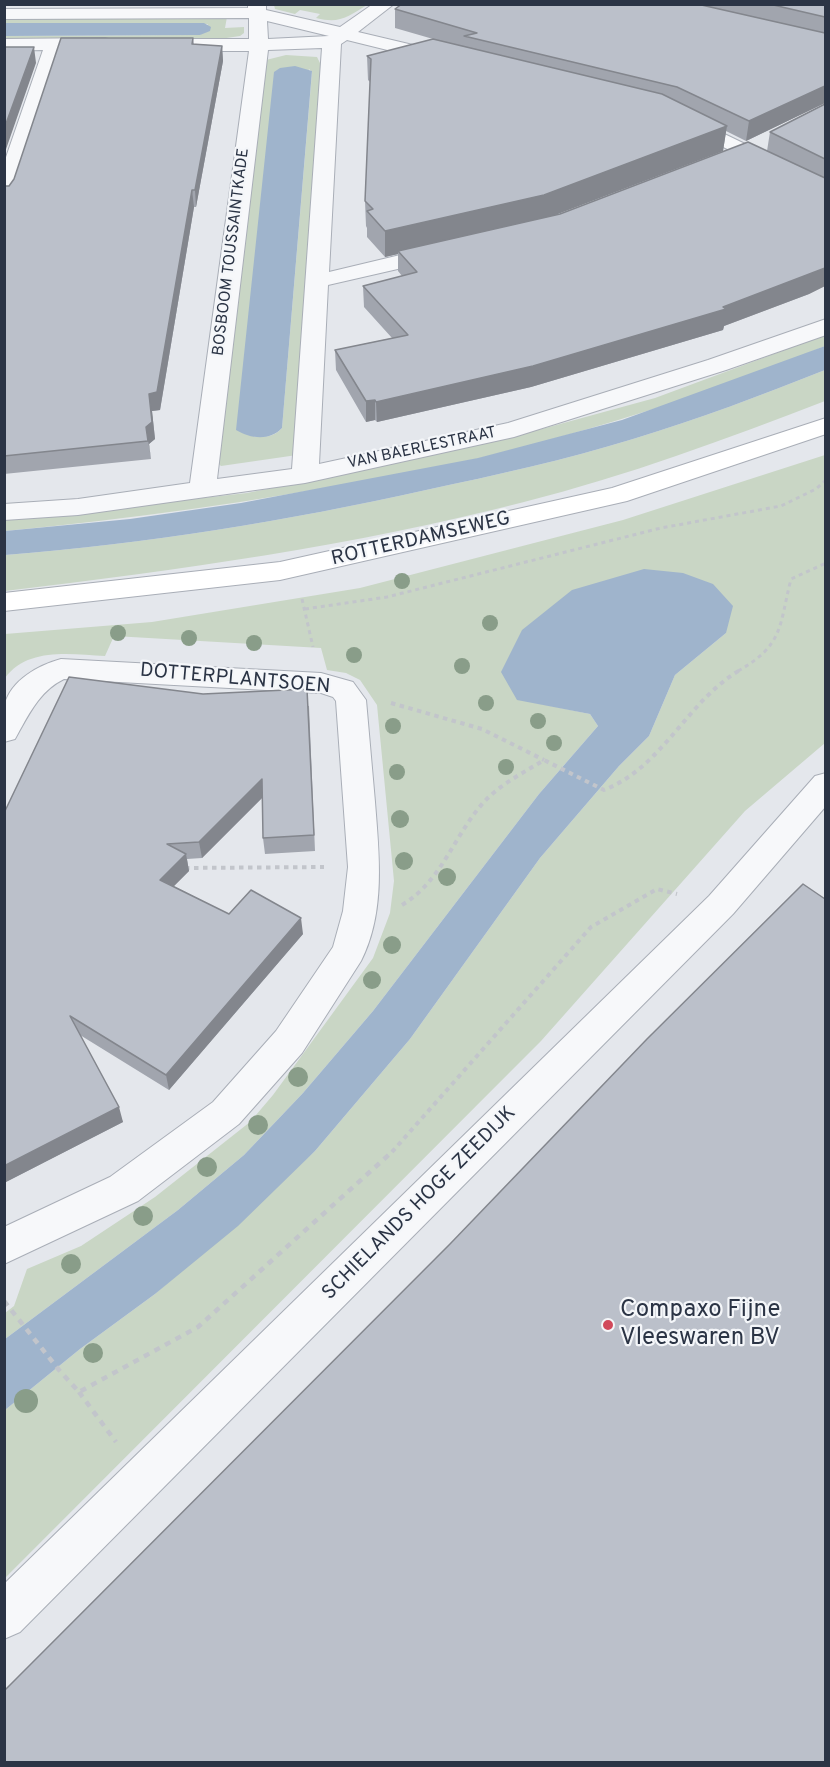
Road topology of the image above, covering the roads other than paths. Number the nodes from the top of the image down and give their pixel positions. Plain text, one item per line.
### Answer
1 (385, 4) edge
2 (37, 9) edge
3 (258, 9) edge
4 (4, 14) edge
5 (337, 38) junction
6 (55, 44) junction
7 (4, 45) edge
8 (258, 45) junction
9 (459, 62) edge
10 (667, 112) edge
11 (766, 142) dead end
12 (746, 151) junction
13 (724, 159) edge
14 (825, 190) edge
15 (4, 195) edge
16 (457, 249) edge
17 (318, 281) junction
18 (825, 326) edge
19 (825, 425) edge
20 (305, 475) junction
21 (202, 491) junction
22 (4, 512) edge
23 (4, 602) edge
24 (4, 731) edge
25 (825, 784) edge
26 (4, 1246) edge
27 (4, 1616) edge

1 - 5 street
2 - 3 street
2 - 4 street
3 - 5 street
3 - 8 street, BOSBOOM TOUSSAINTKADE
5 - 8 street
5 - 9 street
5 - 17 street
6 - 7 street
6 - 8 street
6 - 15 street
8 - 21 street, BOSBOOM TOUSSAINTKADE
10 - 12 street
11 - 12 street
12 - 13 street
12 - 14 street
16 - 17 street
17 - 20 street
18 - 20 street, VAN BAERLESTRAAT
19 - 23 main road, ROTTERDAMSEWEG
20 - 21 street, VAN BAERLESTRAAT
21 - 22 street, VAN BAERLESTRAAT
24 - 26 street, DOTTERPLANTSOEN
25 - 27 street, SCHIELANDS HOGE ZEEDIJK

